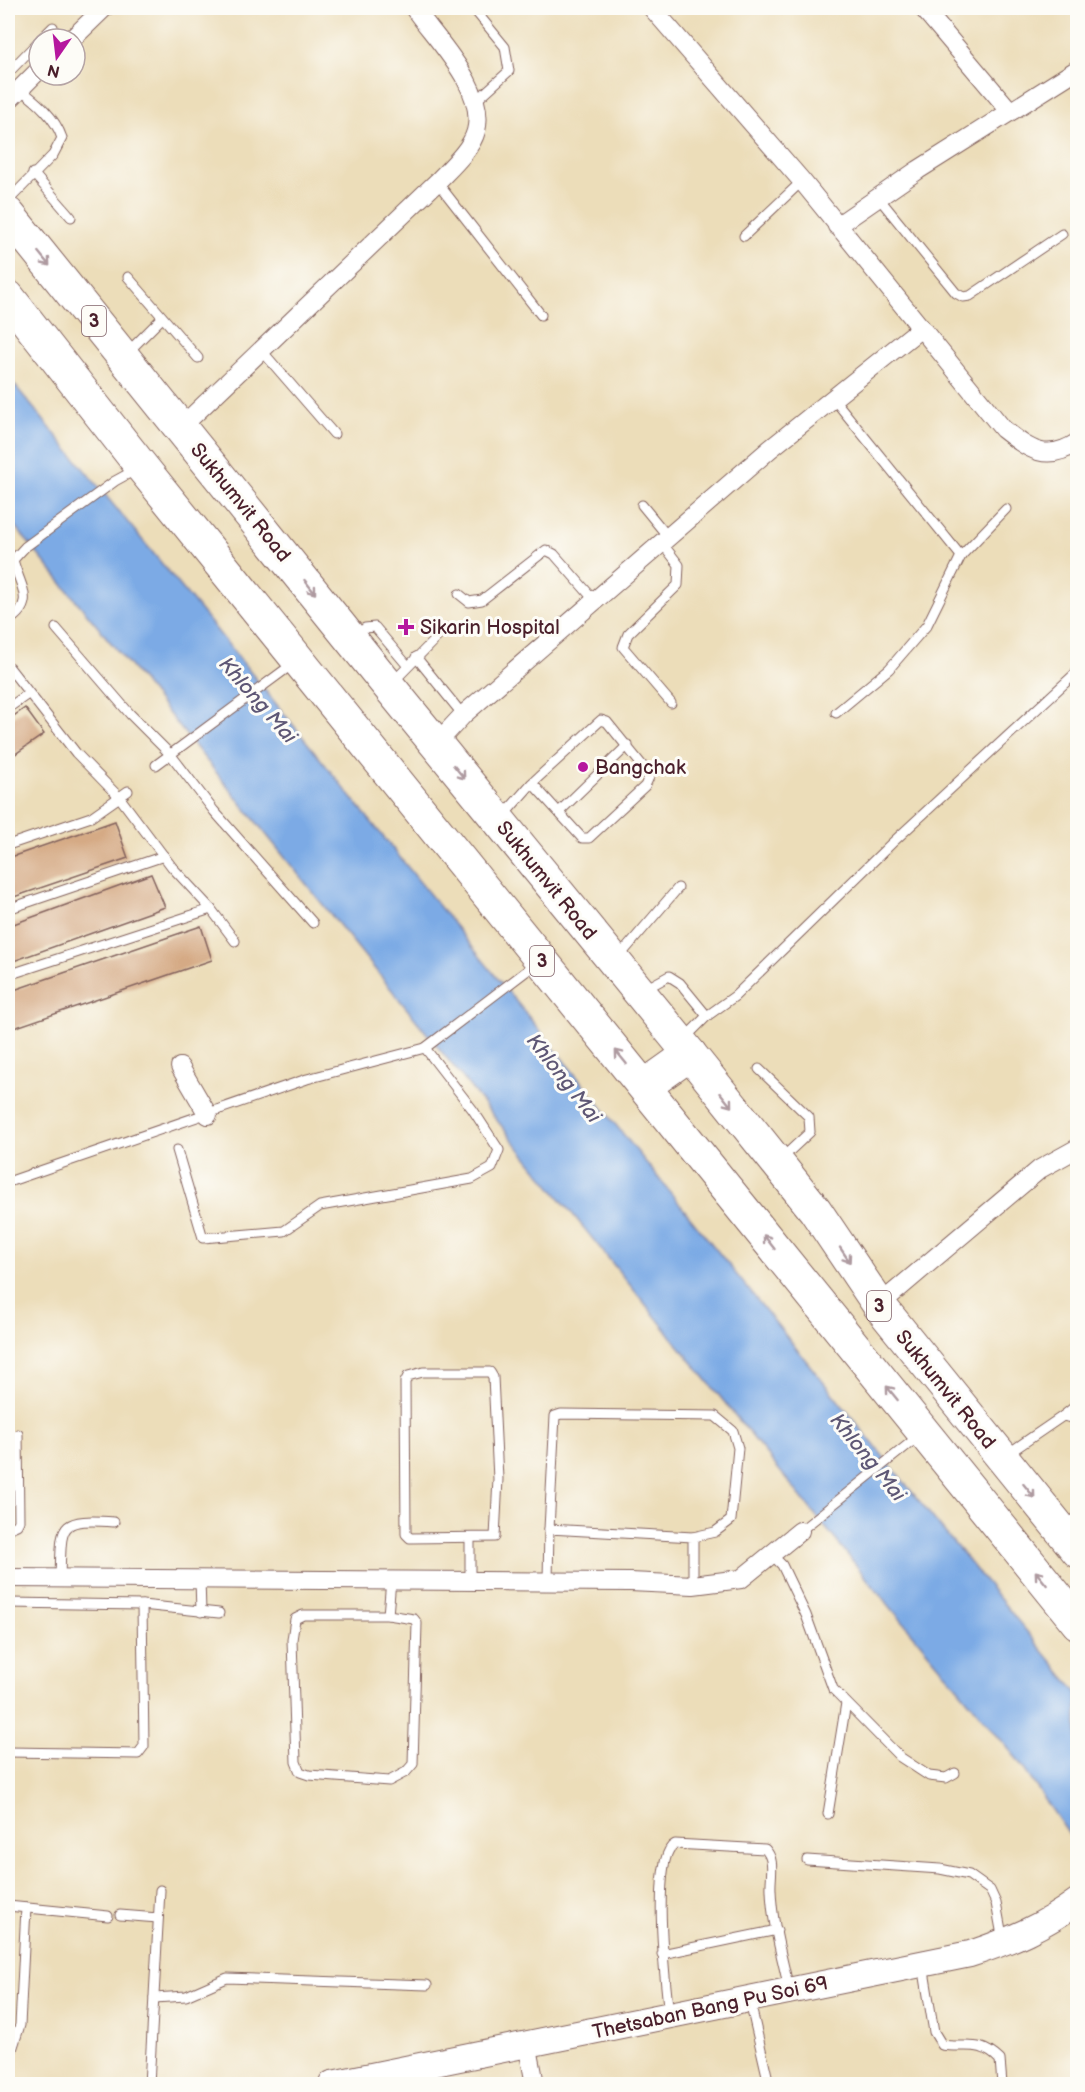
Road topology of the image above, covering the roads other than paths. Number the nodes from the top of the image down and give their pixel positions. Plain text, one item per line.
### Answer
1 (104, 8) edge
2 (414, 8) edge
3 (473, 8) edge
4 (652, 8) edge
5 (923, 8) edge
6 (84, 27) edge
7 (27, 53) edge
8 (1077, 69) edge
9 (8, 73) edge
10 (27, 81) edge
11 (12, 95) edge
12 (477, 100) junction
13 (1010, 111) junction
14 (33, 173) junction
15 (802, 181) junction
16 (437, 182) junction
17 (878, 197) junction
18 (8, 201) edge
19 (8, 214) edge
20 (71, 217) dead end
21 (837, 226) junction
22 (1062, 234) dead end
23 (744, 236) dead end
24 (128, 277) dead end
25 (8, 297) edge
26 (541, 315) dead end
27 (162, 318) junction
28 (921, 328) junction
29 (262, 351) junction
30 (123, 357) junction
31 (198, 358) dead end
32 (833, 398) junction
33 (180, 428) junction
34 (334, 434) dead end
35 (1077, 442) edge
36 (128, 474) junction
37 (642, 505) dead end
38 (1006, 509) dead end
39 (665, 540) junction
40 (961, 556) junction
41 (10, 562) edge
42 (459, 594) dead end
43 (596, 602) junction
44 (8, 621) edge
45 (56, 628) dead end
46 (446, 628) dead end
47 (416, 657) junction
48 (8, 666) edge
49 (288, 668) junction
50 (1077, 671) edge
51 (398, 676) junction
52 (28, 694) junction
53 (671, 704) dead end
54 (8, 708) edge
55 (836, 713) dead end
56 (463, 715) junction
57 (436, 744) junction
58 (628, 746) junction
59 (171, 754) junction
60 (156, 765) dead end
61 (532, 783) junction
62 (128, 791) dead end
63 (120, 798) junction
64 (558, 812) junction
65 (499, 821) junction
66 (8, 845) edge
67 (164, 856) junction
68 (678, 888) dead end
69 (8, 909) edge
70 (211, 909) junction
71 (313, 922) dead end
72 (235, 941) dead end
73 (542, 960) junction
74 (614, 962) junction
75 (8, 975) edge
76 (643, 999) junction
77 (707, 1016) junction
78 (428, 1046) junction
79 (686, 1048) junction
80 (180, 1067) dead end
81 (759, 1070) dead end
82 (645, 1086) junction
83 (208, 1115) junction
84 (1077, 1149) edge
85 (177, 1150) dead end
86 (776, 1163) junction
87 (8, 1182) edge
88 (879, 1305) junction
89 (1077, 1404) edge
90 (1063, 1416) junction
91 (1077, 1419) edge
92 (924, 1431) junction
93 (18, 1434) dead end
94 (1002, 1457) junction
95 (114, 1522) dead end
96 (8, 1528) edge
97 (549, 1528) junction
98 (800, 1532) joint
99 (1071, 1532) edge
100 (693, 1537) junction
101 (470, 1538) junction
102 (772, 1555) junction
103 (8, 1578) edge
104 (60, 1578) junction
105 (200, 1579) junction
106 (391, 1580) junction
107 (470, 1581) junction
108 (548, 1581) junction
109 (693, 1584) junction
110 (8, 1603) edge
111 (142, 1605) junction
112 (201, 1612) junction
113 (219, 1613) dead end
114 (388, 1616) junction
115 (1077, 1623) edge
116 (846, 1703) junction
117 (8, 1752) edge
118 (955, 1773) dead end
119 (828, 1814) dead end
120 (807, 1860) dead end
121 (160, 1890) dead end
122 (1077, 1901) edge
123 (8, 1906) edge
124 (26, 1908) junction
125 (120, 1915) dead end
126 (108, 1916) dead end
127 (158, 1918) junction
128 (777, 1930) junction
129 (1004, 1943) junction
130 (662, 1954) junction
131 (922, 1964) junction
132 (427, 1985) dead end
133 (789, 1991) junction
134 (154, 1998) junction
135 (750, 1999) junction
136 (669, 2017) junction
137 (527, 2043) junction
138 (8, 2062) edge
139 (342, 2084) edge
140 (149, 2085) edge
141 (535, 2085) edge
142 (769, 2085) edge
143 (1002, 2085) edge

1 - 6 street
2 - 12 street
3 - 12 lane
4 - 15 street
5 - 13 street
7 - 9 lane
8 - 13 street
10 - 11 street
11 - 14 lane
12 - 16 street
13 - 17 street
14 - 18 lane
14 - 20 lane
15 - 21 street
15 - 23 lane
16 - 26 lane
16 - 29 street
17 - 21 street
17 - 22 lane
19 -> 30 highway, Sukhumvit Road / 3
21 - 28 street
24 - 27 lane
25 - 36 highway, 3
27 - 30 lane
27 - 31 lane
28 - 32 street
28 - 35 street
29 - 33 street
29 - 34 lane
30 - 33 highway, Sukhumvit Road / 3
32 - 39 street
32 - 40 lane
33 -> 51 highway, Sukhumvit Road / 3
36 - 41 lane
36 - 49 highway, 3
37 - 39 lane
38 - 40 lane
39 - 43 street
39 - 53 lane
40 - 55 lane
41 - 44 lane
42 - 43 lane
43 - 56 street
45 - 59 lane
46 - 47 lane
47 - 51 lane
47 - 56 lane
48 - 52 lane
49 - 59 lane
49 - 73 highway, 3
50 - 77 lane
51 - 57 highway, Sukhumvit Road / 3
52 - 54 lane
52 - 63 lane
56 - 57 street
57 -> 65 highway, Sukhumvit Road / 3
58 - 61 lane
58 - 64 lane
58 - 64 lane
59 - 60 lane
59 - 71 lane
61 - 64 lane
61 - 65 lane
62 - 63 lane
63 - 66 lane
63 - 67 lane
65 - 74 highway, Sukhumvit Road / 3
67 - 69 lane
67 - 70 lane
68 - 74 lane
70 - 72 lane
70 - 75 lane
73 - 78 lane
82 -> 73 highway, 3
74 - 76 highway, Sukhumvit Road / 3
76 - 77 lane
76 - 79 highway, Sukhumvit Road / 3
77 - 79 lane
78 - 83 lane
78 - 85 lane
79 - 82 highway
79 -> 86 highway, Sukhumvit Road / 3
80 - 83 street
81 - 86 lane
92 -> 82 highway, 3
83 - 87 lane
84 - 88 street
86 -> 88 highway, Sukhumvit Road / 3
88 - 94 highway, Sukhumvit Road / 3
89 - 90 lane
90 - 91 lane
90 - 94 lane
92 - 98 lane
115 -> 92 highway, 3
93 - 96 lane
94 -> 99 highway, Sukhumvit Road / 3
95 - 104 lane
97 - 100 lane
97 - 100 lane
97 - 108 lane
98 - 102 street
100 - 109 lane
101 - 101 lane
101 - 107 lane
102 - 109 street
102 - 116 lane
103 - 104 street
104 - 105 street
105 - 106 street
105 - 112 lane
106 - 107 street
106 - 114 lane
107 - 108 street
108 - 109 street
110 - 111 lane
111 - 112 lane
111 - 117 lane
112 - 113 lane
114 - 114 lane
116 - 118 lane
116 - 119 lane
120 - 129 lane
121 - 127 lane
122 - 129 street, Thetsaban Bang Pu Soi 69
123 - 124 lane
124 - 126 lane
124 - 138 lane
125 - 127 lane
127 - 134 lane
128 - 130 lane
128 - 130 lane
128 - 133 lane
129 - 131 street, Thetsaban Bang Pu Soi 69
130 - 136 lane
131 - 133 street, Thetsaban Bang Pu Soi 69
131 - 143 lane
132 - 134 lane
133 - 135 street, Thetsaban Bang Pu Soi 69
134 - 140 lane
135 - 136 street, Thetsaban Bang Pu Soi 69
135 - 142 lane
136 - 137 street, Thetsaban Bang Pu Soi 69
137 - 139 street, Thetsaban Bang Pu Soi 69
137 - 141 street

